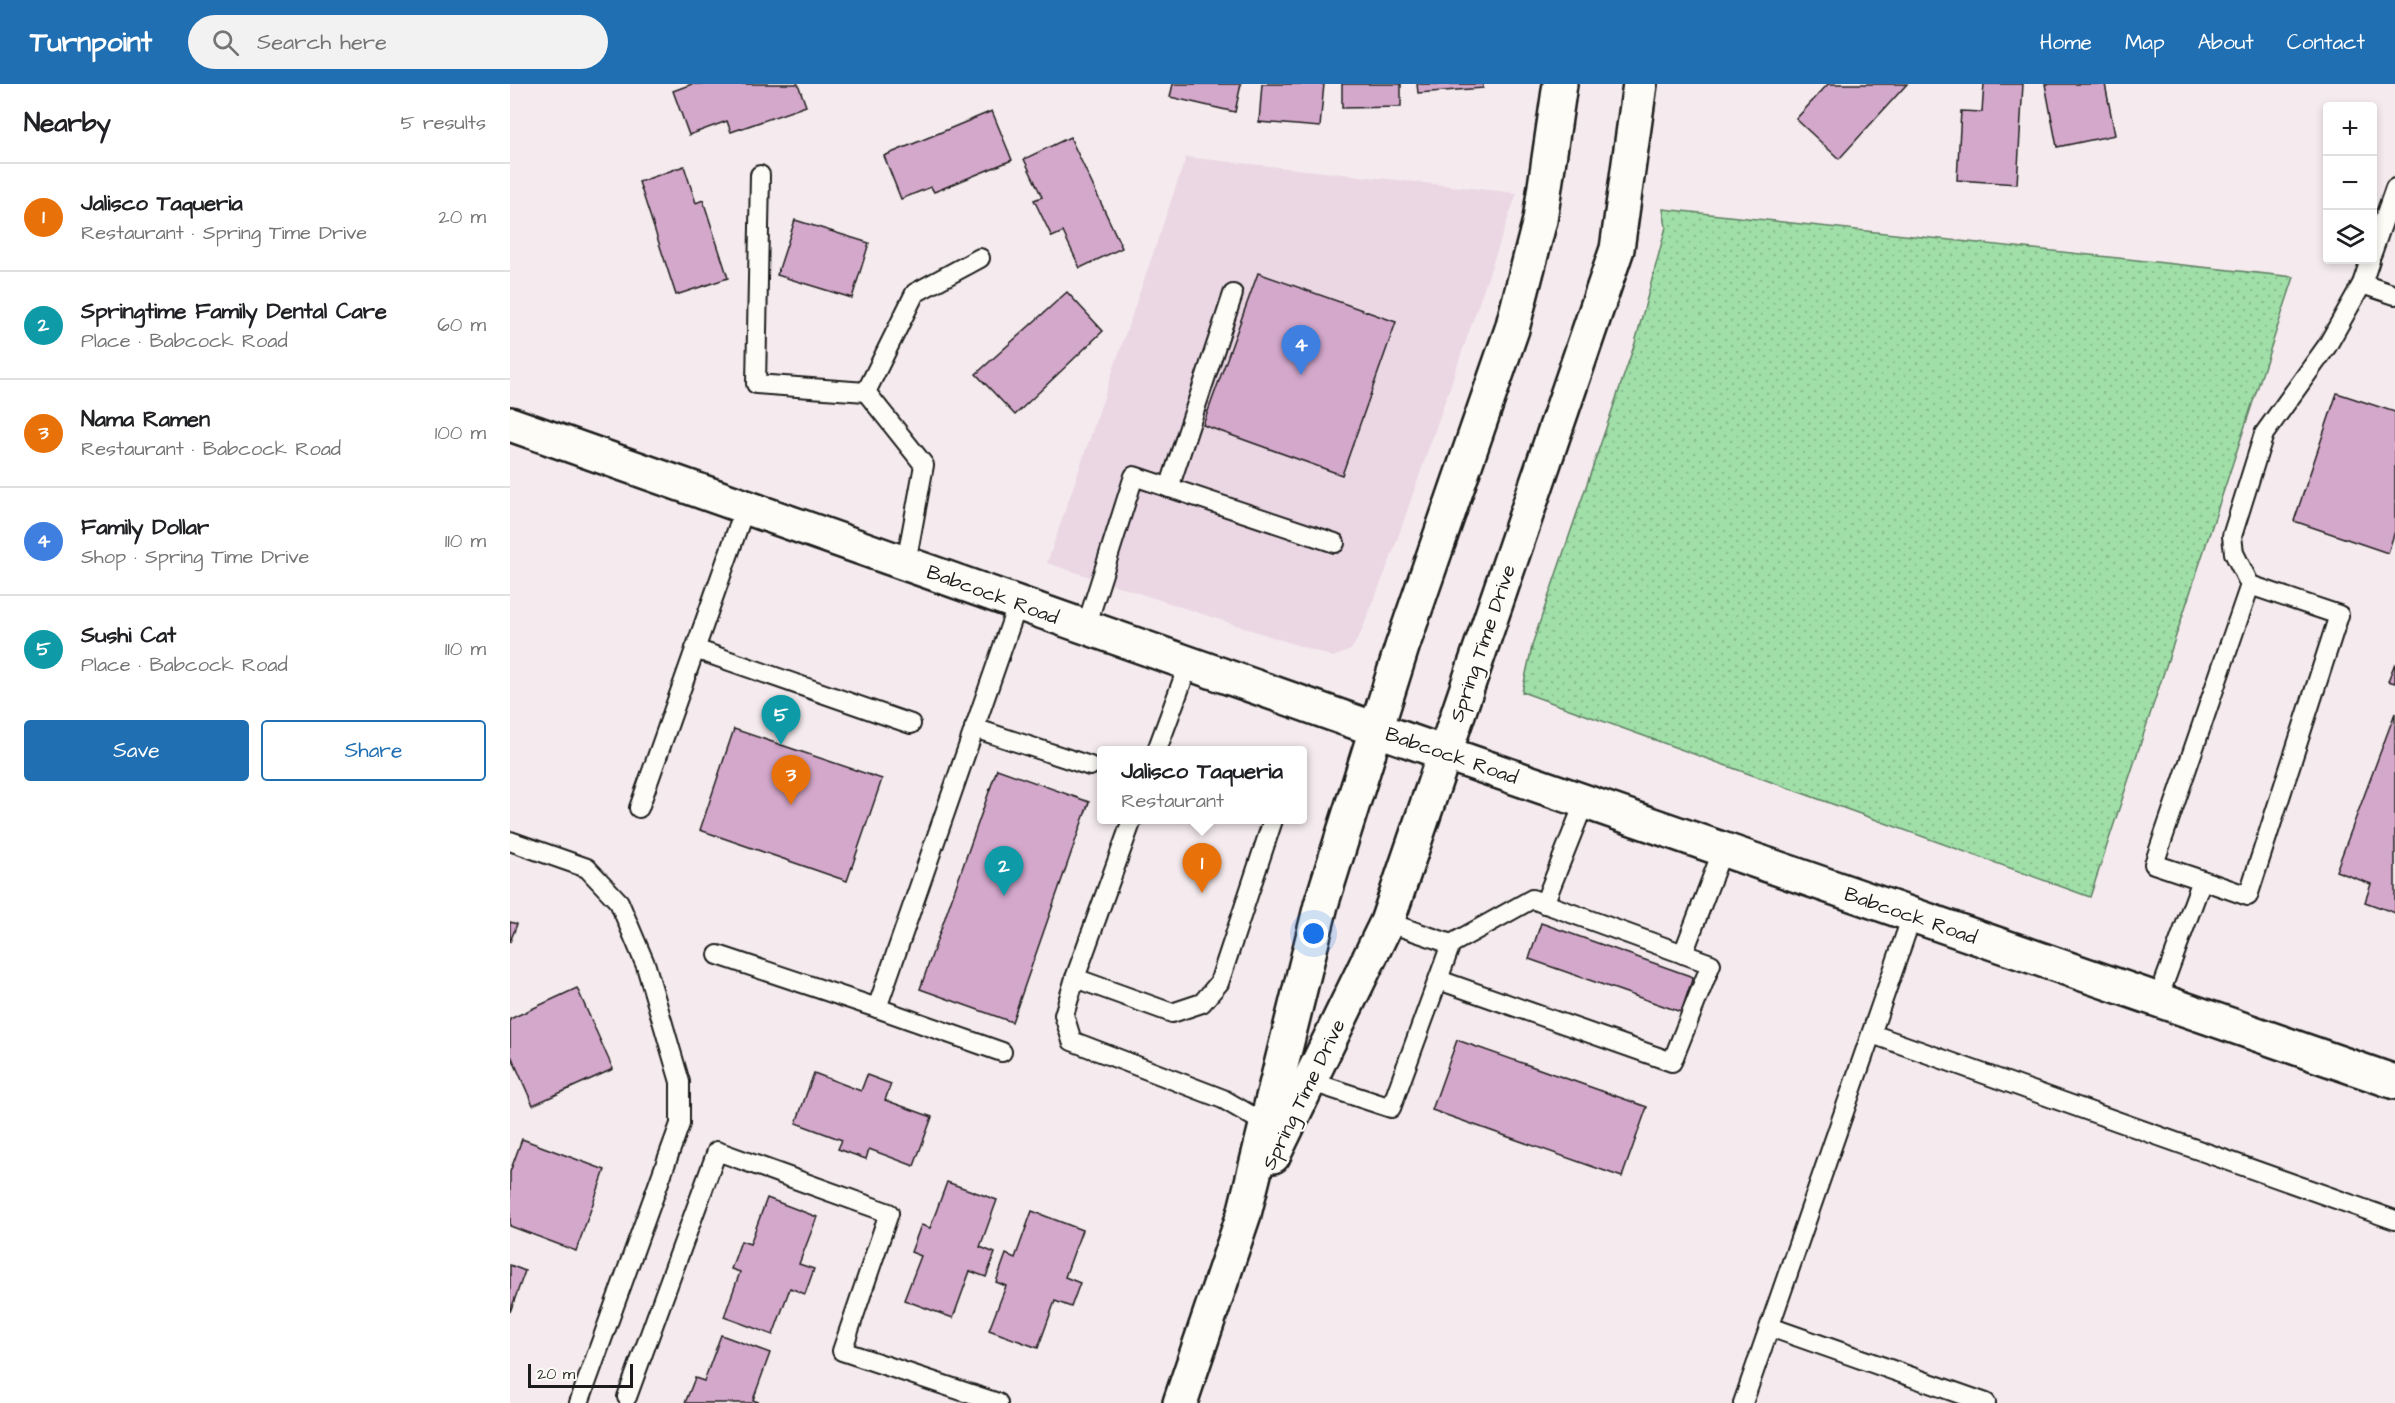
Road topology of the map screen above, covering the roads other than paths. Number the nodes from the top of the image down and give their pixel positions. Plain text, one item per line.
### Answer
1 (1560, 84) edge
2 (1640, 84) edge
3 (760, 175) dead end
4 (2395, 188) edge
5 (2377, 241) edge
6 (980, 258) dead end
7 (2369, 264) edge
8 (2362, 284) junction
9 (1233, 294) dead end
10 (2395, 295) edge
11 (866, 392) junction
12 (510, 424) edge
13 (1168, 488) junction
14 (746, 505) junction
15 (1335, 543) dead end
16 (906, 563) junction
17 (2250, 585) junction
18 (1018, 603) junction
19 (1086, 627) junction
20 (695, 650) junction
21 (1189, 663) junction
22 (911, 724) dead end
23 (974, 728) junction
24 (1378, 730) junction
25 (1159, 746) edge
26 (1444, 752) junction
27 (1090, 766) dead end
28 (1585, 801) junction
29 (639, 808) dead end
30 (1130, 824) edge
31 (1271, 824) edge
32 (510, 841) edge
33 (1723, 849) junction
34 (2202, 880) junction
35 (1544, 904) junction
36 (1912, 916) junction
37 (1387, 922) junction
38 (1451, 944) junction
39 (1683, 954) junction
40 (718, 955) dead end
41 (1075, 978) junction
42 (1439, 980) junction
43 (2158, 999) junction
44 (877, 1008) junction
45 (1872, 1034) junction
46 (1002, 1052) dead end
47 (1309, 1081) junction
48 (2395, 1082) edge
49 (1276, 1128) junction
50 (2395, 1220) edge
51 (1770, 1327) junction
52 (627, 1397) dead end
53 (579, 1403) edge
54 (998, 1403) edge
55 (1180, 1403) edge
56 (1743, 1403) edge
57 (1986, 1403) edge

1 - 24 street, Spring Time Drive
2 - 26 street, Spring Time Drive
3 - 11 lane
4 - 5 lane
6 - 11 lane
7 - 8 lane
8 - 10 lane
8 - 17 lane
9 - 13 lane
11 - 16 lane
12 - 14 street, Babcock Road
13 - 15 lane
13 - 19 lane
14 - 16 street, Babcock Road
14 - 20 lane
16 - 18 street, Babcock Road
17 - 34 lane
17 - 34 lane
18 - 19 street, Babcock Road
18 - 23 lane
19 - 21 street, Babcock Road
20 - 22 lane
20 - 29 lane
21 - 24 street, Babcock Road
21 - 25 lane
23 - 27 lane
23 - 44 lane
24 - 26 street, Babcock Road
24 - 49 street, Spring Time Drive
26 - 28 street, Babcock Road
26 - 37 street, Spring Time Drive
28 - 33 street, Babcock Road
28 - 35 lane
30 - 41 lane
31 - 41 lane
32 - 53 lane
33 - 36 street, Babcock Road
33 - 39 lane
34 - 43 lane
35 - 38 lane
35 - 39 lane
36 - 43 street, Babcock Road
36 - 45 lane
37 - 38 lane
37 - 47 street, Spring Time Drive
38 - 42 lane
39 - 42 lane
40 - 44 lane
41 - 49 lane
42 - 47 lane
43 - 48 street, Babcock Road
44 - 46 lane
45 - 50 lane
45 - 51 lane
47 - 49 street, Spring Time Drive
49 - 55 street, Spring Time Drive
51 - 56 lane
51 - 57 lane
52 - 54 lane

